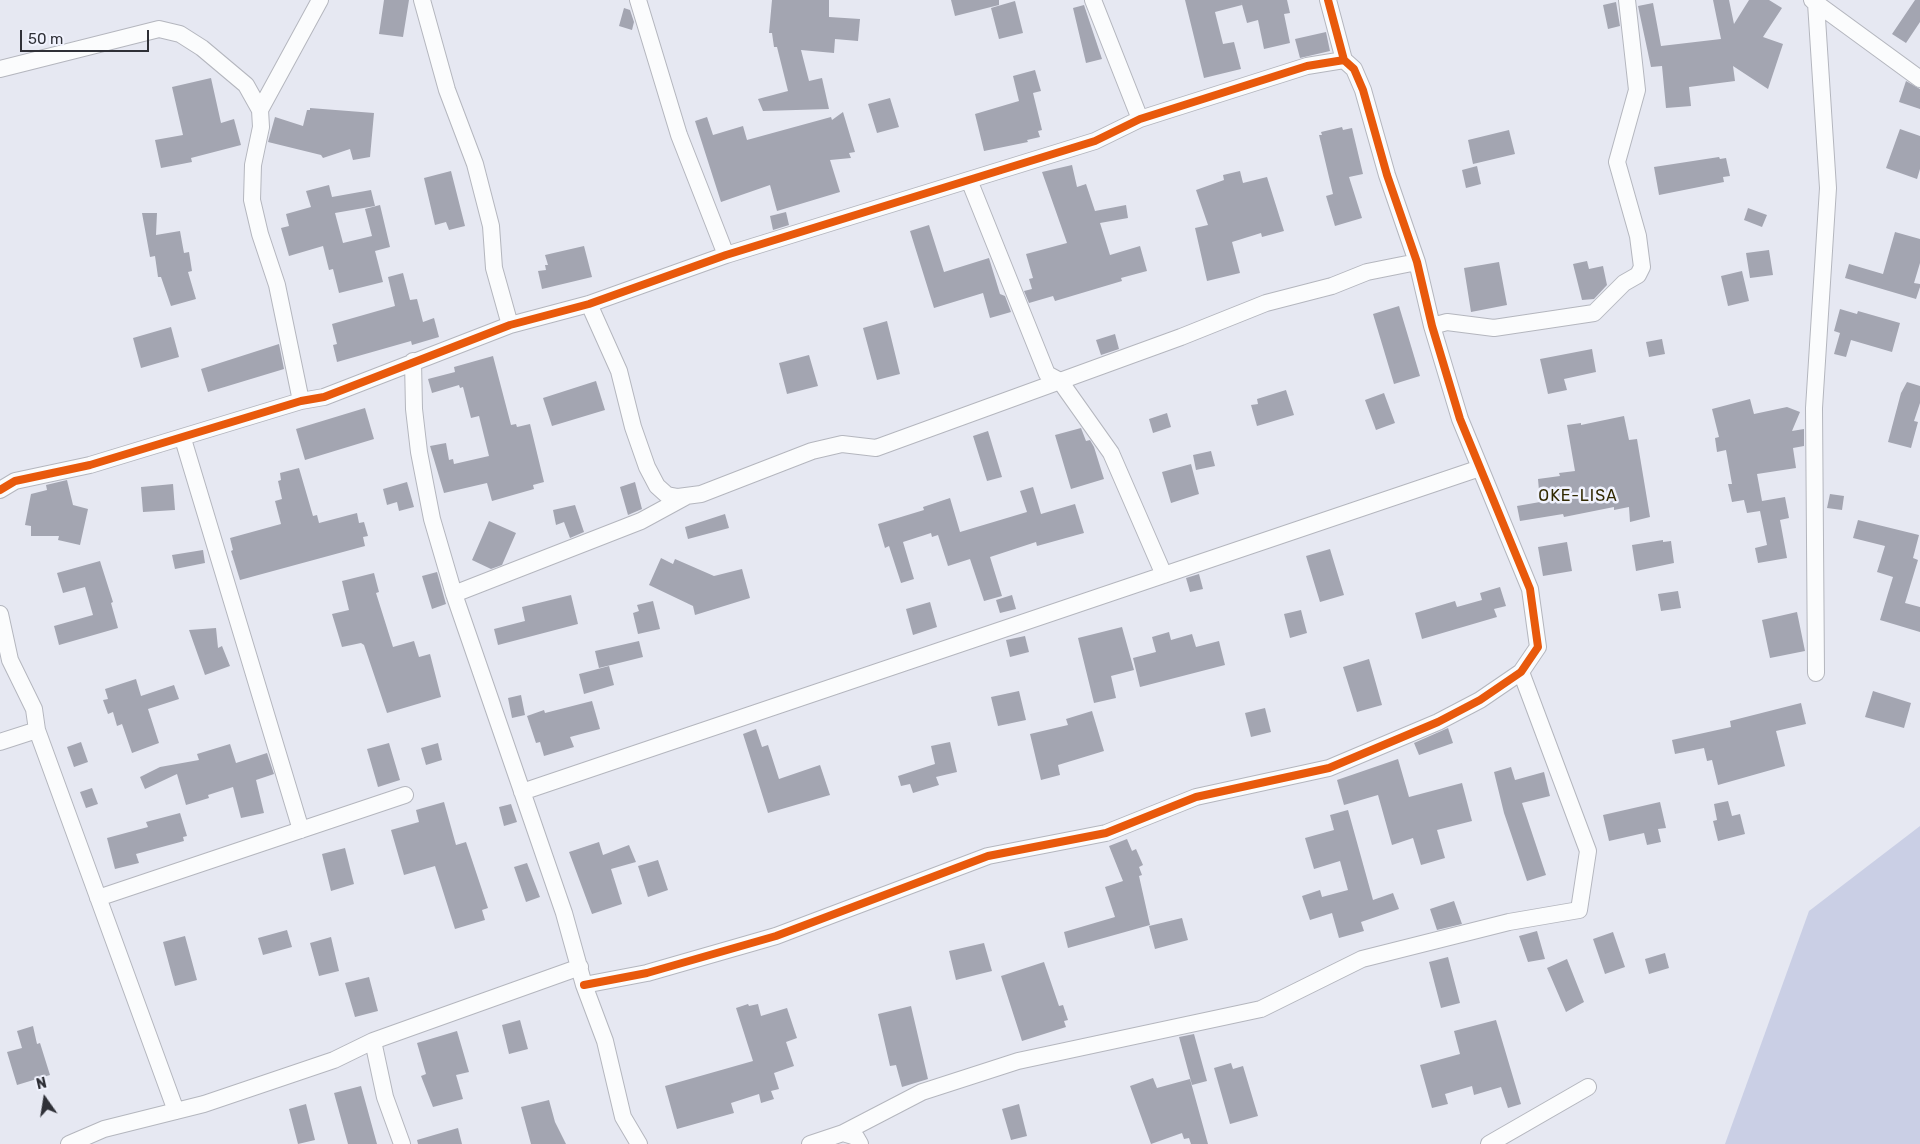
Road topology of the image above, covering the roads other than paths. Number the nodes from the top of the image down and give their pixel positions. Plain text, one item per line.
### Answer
1 (320, 0) edge
2 (422, 0) edge
3 (638, 0) edge
4 (1094, 0) edge
5 (1328, 0) edge
6 (1627, 0) edge
7 (1814, 2) edge
8 (1344, 60) junction
9 (0, 69) edge
10 (1920, 79) edge
11 (260, 110) junction
12 (1140, 119) junction
13 (969, 180) junction
14 (726, 255) junction
15 (1417, 262) junction
16 (589, 304) junction
17 (510, 325) junction
18 (1432, 326) junction
19 (414, 362) junction
20 (1060, 381) junction
21 (301, 401) junction
22 (183, 438) junction
23 (1480, 468) junction
24 (0, 490) edge
25 (689, 495) junction
26 (1164, 575) junction
27 (454, 594) junction
28 (0, 614) edge
29 (1521, 672) junction
30 (1816, 673) dead end
31 (37, 730) junction
32 (0, 742) edge
33 (522, 792) junction
34 (405, 795) dead end
35 (301, 830) junction
36 (98, 898) junction
37 (580, 967) junction
38 (584, 985) junction
39 (373, 1041) junction
40 (1588, 1088) dead end
41 (176, 1111) junction
42 (843, 1134) junction
43 (68, 1144) edge
44 (402, 1144) edge
45 (639, 1144) edge
46 (810, 1144) edge
47 (860, 1144) edge
48 (1489, 1144) edge

1 - 11 street
2 - 17 street
3 - 14 street
4 - 12 street
5 - 8 street
6 - 18 street
7 - 10 street
7 - 30 street
8 - 12 street
8 - 15 street
9 - 11 street
11 - 21 street
12 - 13 street
13 - 14 street
13 - 20 street
14 - 16 street
15 - 18 street
15 - 20 street
16 - 17 street
16 - 25 street
17 - 19 street
18 - 23 street
19 - 21 street
19 - 27 street
20 - 25 street
20 - 26 street
21 - 22 street
22 - 24 street
22 - 35 street
23 - 26 street
23 - 29 street
25 - 27 street
26 - 33 street
27 - 33 street
28 - 31 street
29 - 38 street
29 - 42 street
31 - 32 street
31 - 36 street
33 - 37 street
34 - 35 street
35 - 36 street
36 - 41 street
37 - 38 street
37 - 39 street
38 - 45 street
39 - 41 street
39 - 44 street
40 - 48 street
41 - 43 street
42 - 46 street
42 - 47 street

